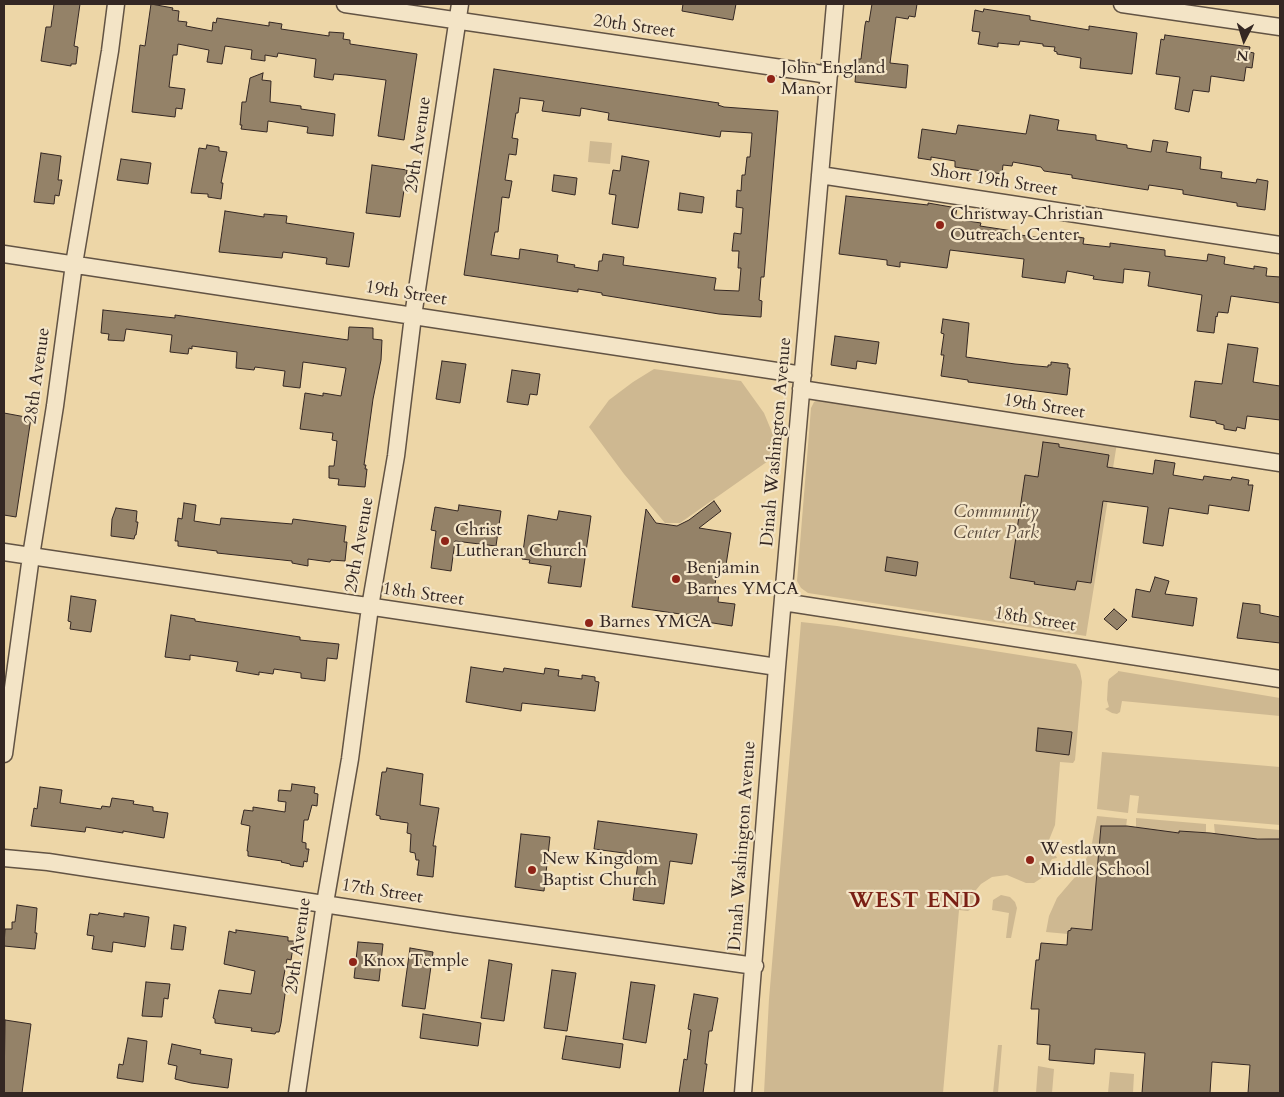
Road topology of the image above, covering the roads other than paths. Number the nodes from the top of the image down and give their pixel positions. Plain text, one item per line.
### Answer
1 (116, 4) edge
2 (345, 4) edge
3 (460, 4) edge
4 (835, 4) edge
5 (1122, 4) edge
6 (457, 21) junction
7 (1280, 27) edge
8 (829, 75) junction
9 (820, 175) junction
10 (1280, 245) edge
11 (4, 254) edge
12 (74, 264) junction
13 (413, 316) junction
14 (802, 382) junction
15 (1280, 463) edge
16 (4, 552) edge
17 (31, 556) junction
18 (783, 602) junction
19 (370, 607) junction
20 (777, 667) junction
21 (1280, 679) edge
22 (4, 754) edge
23 (4, 858) edge
24 (325, 903) junction
25 (754, 966) junction
26 (298, 1093) edge
27 (743, 1093) edge

1 - 12 street, 28th Avenue
2 - 6 street, 20th Street
3 - 6 street, 29th Avenue
4 - 8 street, Dinah Washington Avenue
5 - 7 street
6 - 8 street, 20th Street
6 - 13 street, 29th Avenue
8 - 9 street, Dinah Washington Avenue
9 - 10 street, Short 19th Street
9 - 14 street, Dinah Washington Avenue
11 - 12 street, 19th Street
12 - 13 street, 19th Street
12 - 17 street, 28th Avenue
13 - 14 street, 19th Street
13 - 19 street, 29th Avenue
14 - 15 street, 19th Street
14 - 18 street, Dinah Washington Avenue
16 - 17 street, 18th Street
17 - 19 street, 18th Street
17 - 22 street, 28th Avenue
18 - 20 street, Dinah Washington Avenue
18 - 21 street, 18th Street
19 - 20 street, 18th Street
19 - 24 street, 29th Avenue
20 - 25 street, Dinah Washington Avenue
23 - 24 street, 17th Street
24 - 25 street, 17th Street
24 - 26 street, 29th Avenue
25 - 27 street, Dinah Washington Avenue

